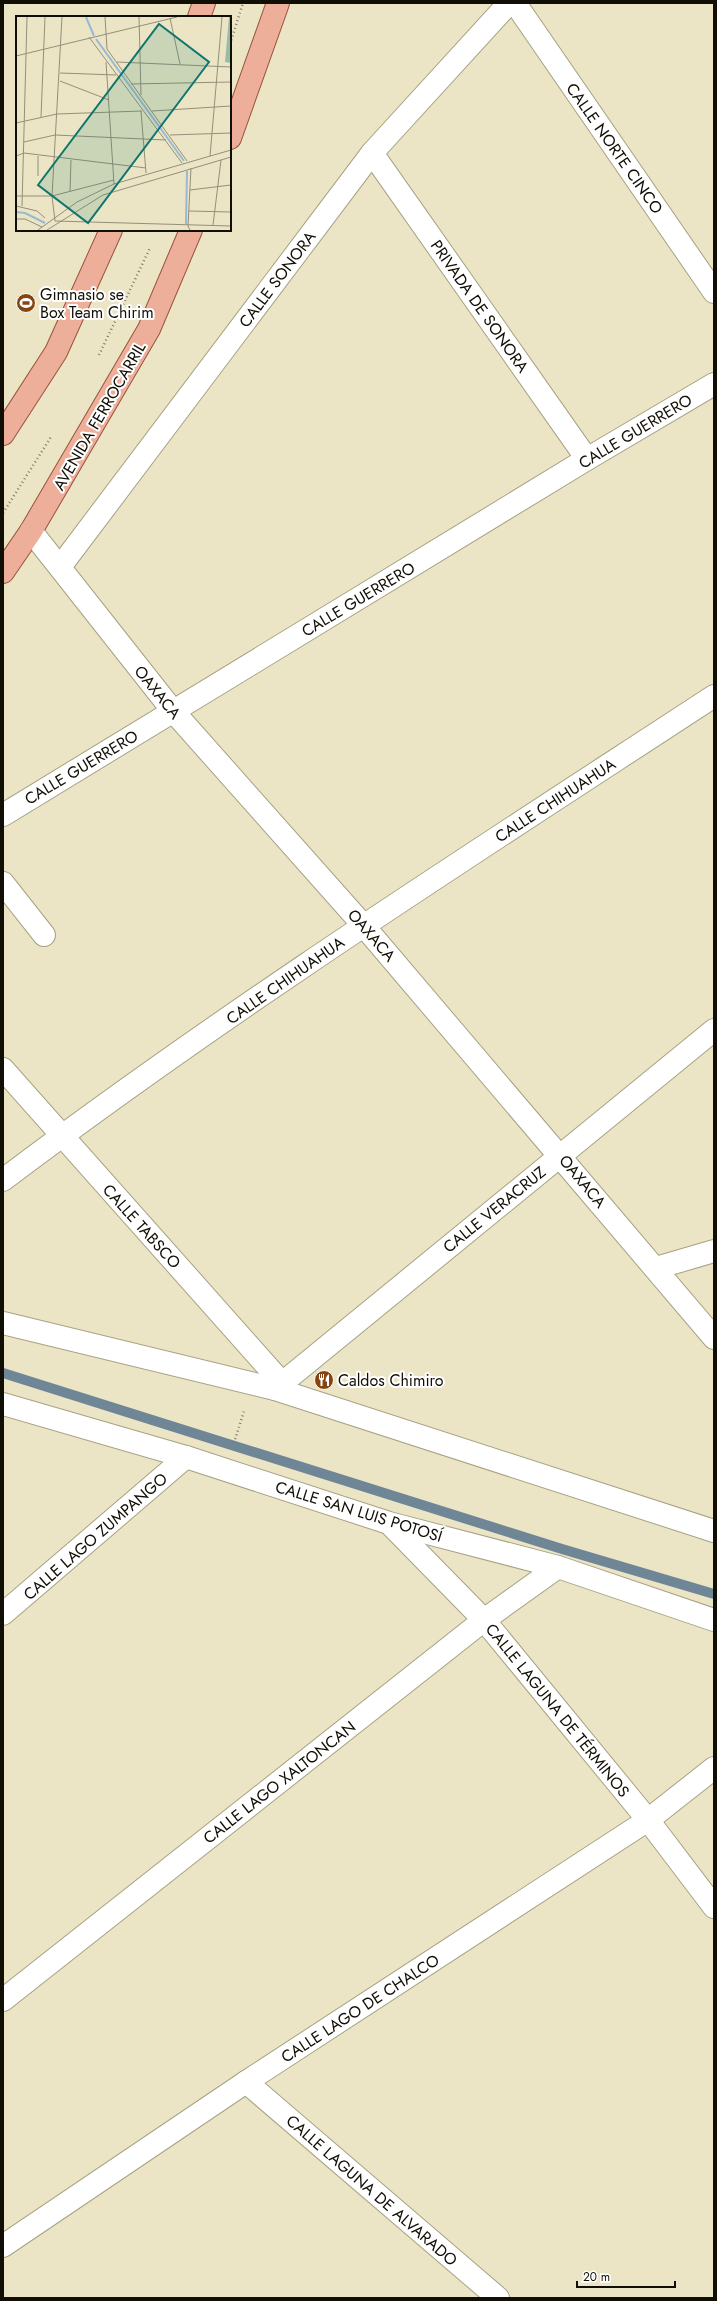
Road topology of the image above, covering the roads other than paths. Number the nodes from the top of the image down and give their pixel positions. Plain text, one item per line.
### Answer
1 (204, 3) edge
2 (278, 3) edge
3 (509, 3) edge
4 (515, 3) edge
5 (199, 16) edge
6 (231, 135) edge
7 (372, 153) junction
8 (111, 231) edge
9 (191, 231) edge
10 (714, 292) edge
11 (714, 384) edge
12 (3, 434) edge
13 (587, 459) junction
14 (31, 532) junction
15 (60, 567) junction
16 (3, 572) edge
17 (714, 696) edge
18 (173, 711) junction
19 (3, 815) edge
20 (3, 883) edge
21 (363, 925) junction
22 (44, 935) dead end
23 (714, 1030) edge
24 (3, 1069) edge
25 (62, 1136) junction
26 (560, 1154) junction
27 (3, 1180) edge
28 (714, 1252) edge
29 (656, 1268) junction
30 (3, 1323) edge
31 (714, 1338) edge
32 (278, 1386) junction
33 (3, 1404) edge
34 (186, 1457) junction
35 (389, 1523) junction
36 (714, 1531) edge
37 (558, 1567) junction
38 (3, 1614) edge
39 (484, 1620) junction
40 (714, 1620) edge
41 (714, 1768) edge
42 (648, 1820) junction
43 (714, 1907) edge
44 (3, 2000) edge
45 (246, 2082) junction
46 (3, 2246) edge
47 (498, 2298) edge

1 - 5 main road
2 - 6 main road
3 - 7 street, CALLE SONORA
4 - 10 street, CALLE NORTE CINCO
7 - 13 street, PRIVADA DE SONORA
7 - 15 street, CALLE SONORA
8 - 12 main road
9 - 14 main road, AVENIDA FERROCARRIL
11 - 13 street, CALLE GUERRERO
13 - 18 street, CALLE GUERRERO
14 - 15 street, OAXACA
14 - 16 main road, AVENIDA FERROCARRIL
15 - 18 street, OAXACA
17 - 21 street, CALLE CHIHUAHUA
18 - 19 street, CALLE GUERRERO
18 - 21 street, OAXACA
20 - 22 street
21 - 25 street, CALLE CHIHUAHUA
21 - 26 street, OAXACA
23 - 26 street, CALLE VERACRUZ
24 - 25 street, CALLE TABSCO
25 - 27 street, CALLE CHIHUAHUA
25 - 32 street, CALLE TABSCO
26 - 29 street, OAXACA
26 - 32 street, CALLE VERACRUZ
28 - 29 street
29 - 31 street, OAXACA
30 - 32 street
32 - 36 street
33 - 34 street, CALLE SAN LUIS POTOSÍ
34 - 35 street, CALLE SAN LUIS POTOSÍ
34 - 38 street, CALLE LAGO ZUMPANGO
35 - 37 street, CALLE SAN LUIS POTOSÍ
35 - 39 street, CALLE LAGUNA DE TÉRMINOS
37 - 39 street, CALLE LAGO XALTONCAN
37 - 40 street, CALLE SAN LUIS POTOSÍ
39 - 42 street, CALLE LAGUNA DE TÉRMINOS
39 - 44 street, CALLE LAGO XALTONCAN
41 - 42 street, CALLE LAGO DE CHALCO
42 - 43 street, CALLE LAGUNA DE TÉRMINOS
42 - 45 street, CALLE LAGO DE CHALCO
45 - 46 street, CALLE LAGO DE CHALCO
45 - 47 street, CALLE LAGUNA DE ALVARADO

